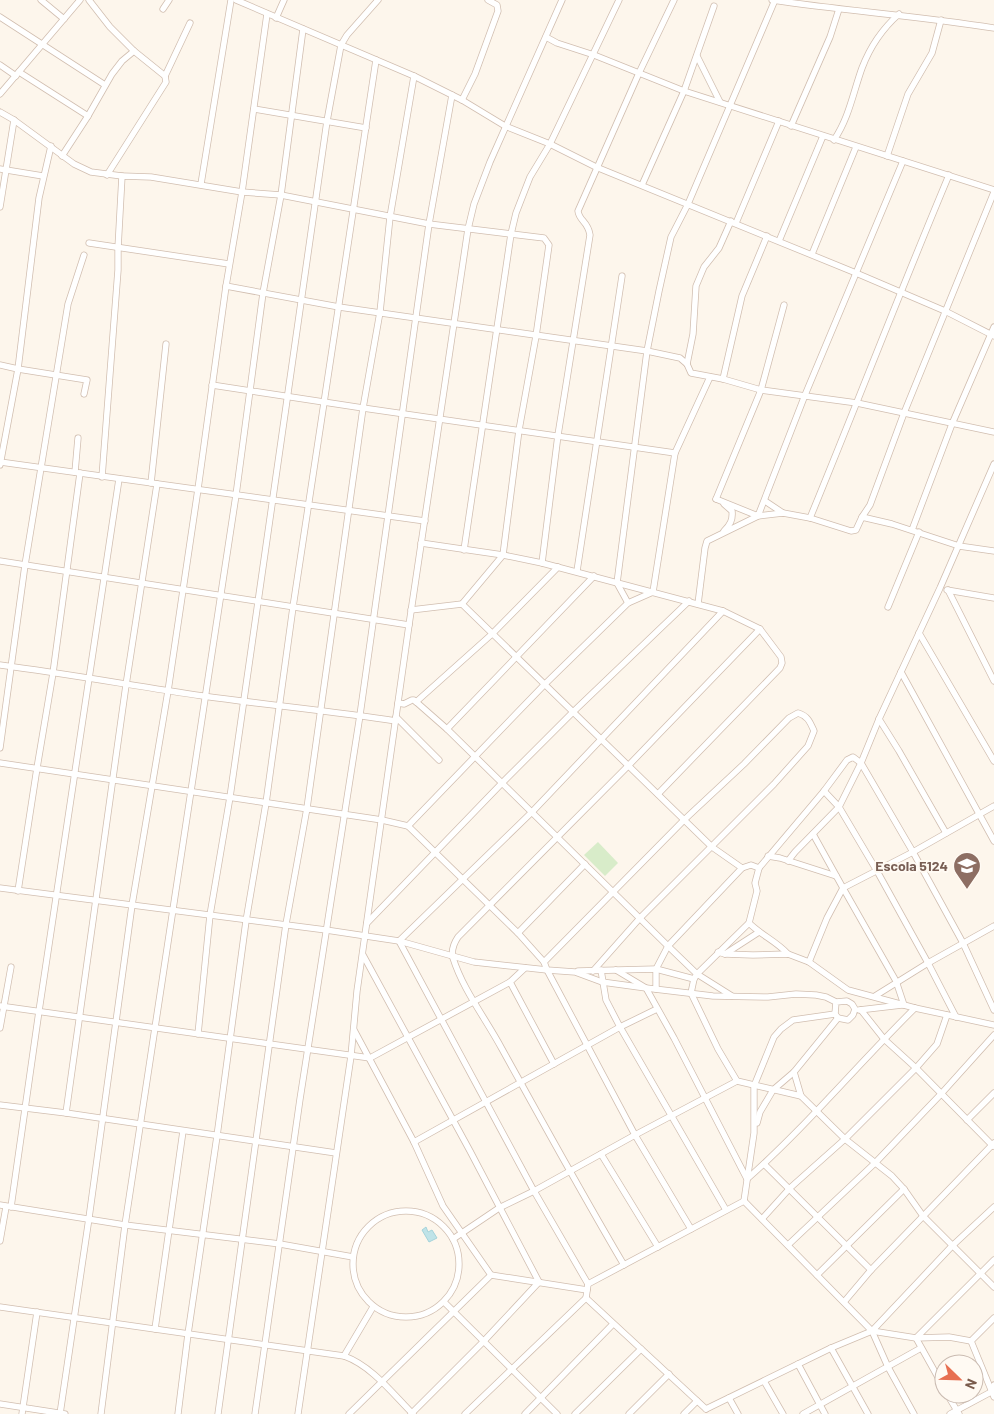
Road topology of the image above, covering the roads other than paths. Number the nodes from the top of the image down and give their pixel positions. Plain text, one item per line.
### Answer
1 (41, 0) edge
2 (80, 0) edge
3 (169, 0) edge
4 (231, 0) edge
5 (236, 0) edge
6 (256, 0) edge
7 (284, 0) edge
8 (378, 0) edge
9 (488, 0) edge
10 (562, 0) edge
11 (619, 0) edge
12 (674, 0) edge
13 (774, 0) edge
14 (91, 1) edge
15 (714, 6) dead end
16 (253, 8) junction
17 (163, 9) dead end
18 (839, 9) junction
19 (267, 14) junction
20 (899, 14) junction
21 (0, 17) edge
22 (276, 18) junction
23 (64, 19) junction
24 (941, 20) junction
25 (190, 23) dead end
26 (994, 28) edge
27 (303, 29) junction
28 (546, 37) junction
29 (43, 44) junction
30 (341, 45) junction
31 (134, 51) junction
32 (594, 55) junction
33 (696, 56) junction
34 (376, 60) junction
35 (0, 65) edge
36 (639, 73) junction
37 (17, 74) junction
38 (165, 76) junction
39 (414, 76) junction
40 (105, 85) junction
41 (684, 91) junction
42 (0, 94) edge
43 (452, 94) junction
44 (462, 100) junction
45 (720, 102) junction
46 (731, 105) junction
47 (254, 109) junction
48 (0, 112) edge
49 (88, 116) junction
50 (292, 117) junction
51 (14, 120) junction
52 (779, 121) junction
53 (327, 122) junction
54 (505, 126) junction
55 (791, 126) junction
56 (366, 128) junction
57 (823, 136) junction
58 (834, 140) junction
59 (550, 144) junction
60 (51, 146) junction
61 (856, 147) junction
62 (62, 156) junction
63 (887, 156) junction
64 (902, 161) junction
65 (596, 166) junction
66 (3, 169) edge
67 (107, 175) junction
68 (948, 175) junction
69 (43, 176) junction
70 (122, 176) junction
71 (201, 184) junction
72 (642, 185) junction
73 (994, 191) edge
74 (242, 192) junction
75 (281, 195) junction
76 (316, 201) junction
77 (688, 204) junction
78 (0, 207) edge
79 (353, 209) junction
80 (390, 217) junction
81 (734, 222) junction
82 (429, 224) junction
83 (468, 229) junction
84 (511, 234) junction
85 (767, 236) junction
86 (779, 241) junction
87 (90, 243) dead end
88 (118, 248) junction
89 (812, 254) junction
90 (84, 255) dead end
91 (229, 264) junction
92 (856, 272) junction
93 (622, 276) dead end
94 (226, 286) junction
95 (900, 292) junction
96 (263, 293) junction
97 (302, 300) junction
98 (784, 305) dead end
99 (339, 307) junction
100 (945, 311) junction
101 (380, 312) junction
102 (416, 317) junction
103 (454, 323) junction
104 (994, 327) edge
105 (497, 330) junction
106 (992, 335) edge
107 (536, 336) junction
108 (572, 340) junction
109 (166, 344) dead end
110 (612, 346) junction
111 (648, 351) junction
112 (687, 364) junction
113 (0, 365) edge
114 (18, 369) junction
115 (56, 376) junction
116 (710, 377) junction
117 (724, 379) junction
118 (212, 385) junction
119 (250, 390) junction
120 (761, 390) junction
121 (84, 394) dead end
122 (805, 395) junction
123 (287, 396) junction
124 (326, 402) junction
125 (857, 403) junction
126 (363, 408) junction
127 (402, 413) junction
128 (904, 413) junction
129 (439, 418) junction
130 (952, 424) junction
131 (483, 425) junction
132 (519, 430) junction
133 (994, 432) edge
134 (558, 435) junction
135 (78, 438) dead end
136 (596, 441) junction
137 (635, 447) junction
138 (675, 453) junction
139 (0, 463) edge
140 (994, 464) edge
141 (40, 468) junction
142 (78, 473) junction
143 (102, 477) junction
144 (119, 479) junction
145 (154, 484) junction
146 (198, 489) junction
147 (236, 495) junction
148 (716, 499) junction
149 (273, 500) junction
150 (765, 501) junction
151 (308, 506) junction
152 (348, 512) junction
153 (783, 513) junction
154 (758, 516) junction
155 (388, 517) junction
156 (862, 517) junction
157 (810, 518) junction
158 (425, 522) junction
159 (912, 530) junction
160 (919, 532) junction
161 (711, 538) junction
162 (421, 544) junction
163 (959, 546) junction
164 (464, 550) junction
165 (994, 551) edge
166 (503, 555) junction
167 (0, 561) edge
168 (542, 563) junction
169 (25, 565) junction
170 (558, 567) junction
171 (577, 571) junction
172 (66, 572) junction
173 (594, 576) junction
174 (104, 577) junction
175 (143, 583) junction
176 (617, 583) junction
177 (940, 588) junction
178 (182, 589) junction
179 (948, 590) junction
180 (653, 592) junction
181 (219, 595) junction
182 (994, 598) edge
183 (257, 601) junction
184 (689, 602) junction
185 (628, 603) junction
186 (462, 604) junction
187 (698, 604) junction
188 (294, 607) junction
189 (888, 607) dead end
190 (411, 610) junction
191 (723, 611) junction
192 (334, 614) junction
193 (373, 619) junction
194 (409, 625) junction
195 (760, 629) junction
196 (919, 633) junction
197 (492, 634) junction
198 (516, 656) junction
199 (0, 665) edge
200 (12, 666) junction
201 (901, 672) junction
202 (53, 673) junction
203 (89, 679) junction
204 (994, 681) edge
205 (126, 685) junction
206 (544, 685) junction
207 (168, 691) junction
208 (205, 696) junction
209 (244, 701) junction
210 (416, 702) junction
211 (398, 704) junction
212 (280, 705) junction
213 (320, 710) junction
214 (573, 712) junction
215 (360, 716) junction
216 (396, 719) junction
217 (879, 719) junction
218 (447, 729) junction
219 (602, 740) junction
220 (0, 748) edge
221 (475, 756) junction
222 (439, 760) dead end
223 (994, 761) edge
224 (0, 763) edge
225 (861, 763) junction
226 (628, 766) junction
227 (37, 768) junction
228 (76, 774) junction
229 (113, 780) junction
230 (502, 783) junction
231 (151, 785) junction
232 (824, 790) junction
233 (191, 791) junction
234 (658, 794) junction
235 (230, 797) junction
236 (266, 803) junction
237 (839, 806) junction
238 (994, 806) edge
239 (306, 808) junction
240 (532, 812) junction
241 (345, 814) junction
242 (979, 815) junction
243 (382, 820) junction
244 (684, 820) junction
245 (408, 826) junction
246 (946, 833) junction
247 (813, 834) junction
248 (558, 838) junction
249 (994, 841) edge
250 (712, 846) junction
251 (436, 852) junction
252 (914, 852) junction
253 (768, 856) junction
254 (788, 861) junction
255 (585, 864) junction
256 (742, 868) junction
257 (759, 868) junction
258 (877, 871) junction
259 (836, 876) junction
260 (463, 879) junction
261 (0, 888) edge
262 (842, 888) junction
263 (18, 891) junction
264 (614, 892) junction
265 (56, 896) junction
266 (95, 901) junction
267 (132, 905) junction
268 (490, 906) junction
269 (172, 910) junction
270 (210, 915) junction
271 (640, 918) junction
272 (246, 920) junction
273 (367, 923) junction
274 (749, 923) junction
275 (286, 924) junction
276 (994, 926) edge
277 (326, 930) junction
278 (759, 932) junction
279 (518, 933) junction
280 (366, 936) junction
281 (399, 941) junction
282 (963, 943) junction
283 (668, 946) junction
284 (718, 952) junction
285 (725, 954) junction
286 (788, 954) junction
287 (363, 955) junction
288 (452, 956) junction
289 (544, 962) junction
290 (809, 962) junction
291 (928, 963) junction
292 (11, 966) dead end
293 (525, 968) junction
294 (656, 969) junction
295 (547, 970) junction
296 (593, 970) junction
297 (601, 970) junction
298 (616, 970) junction
299 (575, 972) junction
300 (696, 976) junction
301 (510, 982) junction
302 (602, 982) junction
303 (896, 982) junction
304 (646, 988) junction
305 (656, 989) junction
306 (691, 993) junction
307 (732, 996) junction
308 (875, 996) junction
309 (474, 1002) junction
310 (836, 1002) junction
311 (904, 1005) junction
312 (2, 1006) edge
313 (915, 1008) junction
314 (657, 1009) junction
315 (858, 1010) junction
316 (994, 1010) edge
317 (39, 1012) junction
318 (947, 1015) junction
319 (836, 1016) junction
320 (79, 1017) junction
321 (956, 1018) junction
322 (441, 1020) junction
323 (117, 1022) junction
324 (994, 1025) edge
325 (620, 1027) junction
326 (0, 1028) edge
327 (154, 1028) junction
328 (354, 1030) junction
329 (198, 1034) junction
330 (994, 1035) edge
331 (407, 1038) junction
332 (231, 1039) junction
333 (884, 1039) junction
334 (270, 1044) junction
335 (587, 1046) junction
336 (308, 1048) junction
337 (351, 1056) junction
338 (370, 1058) junction
339 (554, 1064) junction
340 (916, 1068) junction
341 (794, 1072) junction
342 (736, 1081) junction
343 (521, 1083) junction
344 (754, 1086) junction
345 (773, 1090) junction
346 (994, 1093) edge
347 (941, 1094) junction
348 (801, 1096) junction
349 (705, 1099) junction
350 (486, 1103) junction
351 (0, 1105) edge
352 (26, 1109) junction
353 (816, 1112) junction
354 (66, 1113) junction
355 (670, 1116) junction
356 (103, 1119) junction
357 (454, 1120) junction
358 (967, 1120) junction
359 (141, 1125) junction
360 (183, 1131) junction
361 (754, 1133) junction
362 (634, 1135) junction
363 (218, 1136) junction
364 (845, 1139) junction
365 (256, 1141) junction
366 (414, 1142) junction
367 (993, 1145) edge
368 (294, 1146) junction
369 (336, 1153) junction
370 (601, 1154) junction
371 (875, 1163) junction
372 (764, 1164) junction
373 (569, 1172) junction
374 (747, 1179) junction
375 (790, 1188) junction
376 (904, 1189) junction
377 (534, 1191) junction
378 (744, 1200) junction
379 (6, 1206) edge
380 (994, 1207) edge
381 (500, 1208) junction
382 (726, 1210) junction
383 (817, 1216) junction
384 (923, 1216) junction
385 (89, 1218) junction
386 (762, 1219) junction
387 (125, 1224) junction
388 (692, 1229) junction
389 (169, 1230) junction
390 (461, 1233) junction
391 (202, 1234) junction
392 (453, 1239) junction
393 (242, 1240) junction
394 (0, 1241) edge
395 (280, 1244) junction
396 (846, 1245) junction
397 (788, 1246) junction
398 (952, 1246) junction
399 (658, 1247) junction
400 (321, 1251) junction
401 (353, 1257) junction
402 (994, 1260) edge
403 (624, 1265) junction
404 (871, 1270) junction
405 (981, 1274) junction
406 (491, 1275) junction
407 (817, 1275) junction
408 (539, 1282) junction
409 (588, 1287) junction
410 (994, 1287) edge
411 (586, 1298) junction
412 (444, 1302) junction
413 (844, 1302) junction
414 (0, 1307) edge
415 (373, 1307) junction
416 (37, 1312) junction
417 (453, 1312) junction
418 (75, 1318) junction
419 (994, 1318) edge
420 (112, 1324) junction
421 (613, 1324) junction
422 (155, 1329) junction
423 (872, 1331) junction
424 (188, 1334) junction
425 (916, 1338) junction
426 (228, 1340) junction
427 (971, 1341) junction
428 (483, 1342) junction
429 (266, 1345) junction
430 (831, 1348) junction
431 (921, 1348) junction
432 (641, 1349) junction
433 (307, 1351) junction
434 (344, 1356) junction
435 (798, 1364) junction
436 (888, 1367) junction
437 (511, 1369) junction
438 (934, 1371) edge
439 (669, 1374) junction
440 (764, 1381) junction
441 (382, 1382) junction
442 (994, 1385) edge
443 (852, 1386) junction
444 (993, 1394) edge
445 (540, 1398) junction
446 (729, 1398) junction
447 (697, 1401) junction
448 (0, 1404) edge
449 (820, 1404) junction
450 (23, 1407) junction
451 (706, 1411) edge
452 (958, 1412) edge
453 (22, 1414) edge
454 (61, 1414) edge
455 (101, 1414) edge
456 (178, 1414) edge
457 (218, 1414) edge
458 (256, 1414) edge
459 (298, 1414) edge
460 (349, 1414) edge
461 (412, 1414) edge
462 (466, 1414) edge
463 (525, 1414) edge
464 (557, 1414) edge
465 (575, 1414) edge
466 (629, 1414) edge
467 (684, 1414) edge
468 (738, 1414) edge
469 (783, 1414) edge
470 (803, 1414) edge
471 (825, 1414) edge
472 (868, 1414) edge
473 (914, 1414) edge
474 (950, 1414) edge

1 - 23 street
2 - 23 street
3 - 17 street
4 - 71 street
5 - 16 street
6 - 16 street
7 - 22 street
8 - 30 street
9 - 44 street
10 - 28 street
11 - 32 street
12 - 36 street
13 - 18 street
13 - 46 street
14 - 31 street
15 - 33 street
16 - 19 street
18 - 20 street
18 - 55 street
19 - 22 street
19 - 47 street
20 - 24 street
20 - 58 street
21 - 29 street
22 - 27 street
23 - 29 street
24 - 26 street
24 - 63 street
25 - 38 street
27 - 30 street
27 - 50 street
28 - 32 street
28 - 54 street
29 - 37 street
29 - 40 street
30 - 34 street
30 - 53 street
31 - 38 street
31 - 40 street
32 - 36 street
32 - 59 street
33 - 41 street
33 - 45 street
34 - 39 street
34 - 56 street
35 - 37 street
36 - 41 street
36 - 65 street
37 - 42 street
37 - 49 street
38 - 67 street
39 - 43 street
39 - 80 street
40 - 49 street
41 - 45 street
41 - 72 street
43 - 44 street
43 - 82 street
44 - 54 street
45 - 46 street
46 - 52 street
46 - 77 street
47 - 50 street
47 - 74 street
48 - 51 street
49 - 62 street
50 - 53 street
50 - 75 street
51 - 60 street
51 - 66 street
52 - 55 street
52 - 81 street
53 - 56 street
53 - 76 street
54 - 59 street
54 - 83 street
55 - 57 street
56 - 79 street
57 - 58 street
57 - 86 street
58 - 61 street
59 - 65 street
59 - 84 street
60 - 62 street
60 - 69 street
61 - 63 street
61 - 89 street
62 - 67 street
63 - 64 street
64 - 68 street
64 - 92 street
65 - 72 street
65 - 108 street
66 - 69 street
66 - 78 street
67 - 70 street
68 - 73 street
68 - 95 street
69 - 114 street
70 - 71 street
70 - 88 street
71 - 74 street
72 - 77 street
73 - 100 street
74 - 75 street
74 - 91 street
75 - 76 street
75 - 96 street
76 - 79 street
76 - 97 street
77 - 81 street
77 - 111 street
79 - 80 street
79 - 99 street
80 - 82 street
80 - 101 street
81 - 85 street
81 - 112 street
82 - 83 street
82 - 102 street
83 - 84 street
83 - 103 street
84 - 105 street
84 - 107 street
85 - 86 street
85 - 117 street
86 - 89 street
87 - 88 street
88 - 91 street
88 - 143 street
89 - 92 street
90 - 115 street
91 - 94 street
92 - 95 street
92 - 122 street
93 - 110 street
94 - 96 street
94 - 118 street
95 - 100 street
95 - 125 street
96 - 97 street
96 - 119 street
97 - 99 street
97 - 123 street
98 - 120 street
99 - 101 street
99 - 124 street
100 - 106 street
100 - 128 street
101 - 102 street
101 - 126 street
102 - 103 street
102 - 127 street
103 - 105 street
103 - 129 street
104 - 106 street
105 - 107 street
105 - 131 street
106 - 130 street
107 - 108 street
107 - 132 street
108 - 110 street
108 - 134 street
109 - 145 street
110 - 111 street
110 - 136 street
111 - 112 street
111 - 137 street
112 - 116 street
113 - 114 street
114 - 115 street
114 - 139 street
115 - 121 street
115 - 141 street
116 - 117 street
116 - 138 street
117 - 120 street
118 - 119 street
118 - 146 street
119 - 123 street
119 - 147 street
120 - 122 street
120 - 148 street
122 - 125 street
122 - 150 street
123 - 124 street
123 - 149 street
124 - 126 street
124 - 151 street
125 - 128 street
125 - 157 street
126 - 127 street
126 - 152 street
127 - 129 street
127 - 155 street
128 - 130 street
128 - 156 street
129 - 131 street
129 - 158 street
130 - 133 street
130 - 159 street
131 - 132 street
131 - 164 street
132 - 134 street
132 - 166 street
134 - 136 street
134 - 168 street
135 - 142 street
136 - 137 street
136 - 171 street
137 - 138 street
137 - 176 street
138 - 180 street
139 - 141 street
140 - 163 street
141 - 142 street
141 - 169 street
142 - 143 street
142 - 172 street
143 - 144 street
144 - 145 street
144 - 174 street
145 - 146 street
145 - 175 street
146 - 147 street
146 - 178 street
147 - 149 street
147 - 181 street
148 - 154 street
148 - 161 street
149 - 151 street
149 - 183 street
150 - 153 street
150 - 154 street
151 - 152 street
151 - 188 street
152 - 155 street
152 - 192 street
153 - 154 street
153 - 157 street
154 - 161 street
155 - 158 street
155 - 193 street
156 - 157 street
156 - 159 street
158 - 162 street
159 - 160 street
160 - 163 street
160 - 189 street
161 - 187 street
162 - 164 street
162 - 190 street
163 - 165 street
163 - 177 street
164 - 166 street
166 - 168 street
166 - 186 street
167 - 169 street
168 - 170 street
169 - 172 street
169 - 200 street
170 - 171 street
170 - 197 street
171 - 173 street
172 - 174 street
172 - 202 street
173 - 176 street
173 - 198 street
174 - 175 street
174 - 203 street
175 - 178 street
175 - 205 street
176 - 180 street
176 - 185 street
177 - 179 street
177 - 196 street
178 - 181 street
178 - 207 street
179 - 182 street
179 - 204 street
180 - 184 street
180 - 185 street
181 - 183 street
181 - 208 street
183 - 188 street
183 - 209 street
184 - 187 street
184 - 214 street
185 - 206 street
186 - 190 street
186 - 197 street
187 - 191 street
188 - 192 street
188 - 212 street
190 - 194 street
191 - 195 street
191 - 219 street
192 - 193 street
192 - 213 street
193 - 194 street
193 - 215 street
194 - 211 street
195 - 226 street
195 - 234 street
196 - 201 street
196 - 223 street
197 - 198 street
197 - 210 street
198 - 206 street
198 - 218 street
199 - 200 street
200 - 202 street
200 - 220 street
201 - 217 street
201 - 242 street
202 - 203 street
202 - 227 street
203 - 205 street
203 - 228 street
205 - 207 street
205 - 229 street
206 - 214 street
206 - 221 street
207 - 208 street
207 - 231 street
208 - 209 street
208 - 233 street
209 - 212 street
209 - 235 street
210 - 211 street
210 - 218 street
211 - 216 street
212 - 213 street
212 - 236 street
213 - 215 street
213 - 239 street
214 - 219 street
214 - 230 street
215 - 216 street
215 - 241 street
216 - 222 street
216 - 243 street
217 - 225 street
217 - 246 street
218 - 221 street
219 - 226 street
219 - 240 street
221 - 230 street
221 - 245 street
224 - 227 street
225 - 232 street
225 - 237 street
225 - 252 street
226 - 234 street
226 - 248 street
227 - 228 street
227 - 263 street
228 - 229 street
228 - 265 street
229 - 231 street
229 - 266 street
230 - 240 street
230 - 251 street
231 - 233 street
231 - 267 street
232 - 237 street
232 - 253 street
233 - 235 street
233 - 269 street
234 - 244 street
235 - 236 street
235 - 270 street
236 - 239 street
236 - 272 street
237 - 247 street
237 - 258 street
238 - 242 street
239 - 241 street
239 - 275 street
240 - 248 street
240 - 260 street
241 - 243 street
241 - 277 street
242 - 246 street
242 - 249 street
243 - 245 street
243 - 273 street
244 - 250 street
244 - 250 street
244 - 264 street
245 - 251 street
246 - 252 street
247 - 254 street
247 - 259 street
248 - 255 street
248 - 268 street
250 - 256 street
250 - 271 street
251 - 260 street
251 - 273 street
252 - 258 street
252 - 282 street
253 - 254 street
253 - 257 street
254 - 259 street
255 - 264 street
255 - 279 street
256 - 257 street
256 - 283 street
257 - 274 street
258 - 262 street
258 - 291 street
259 - 262 street
260 - 268 street
260 - 281 street
261 - 263 street
262 - 290 street
262 - 303 street
263 - 265 street
264 - 271 street
264 - 289 street
265 - 266 street
265 - 317 street
266 - 267 street
266 - 320 street
267 - 269 street
267 - 323 street
268 - 279 street
268 - 288 street
269 - 270 street
269 - 327 street
270 - 272 street
270 - 329 street
271 - 283 street
271 - 296 street
272 - 275 street
272 - 332 street
273 - 280 street
274 - 278 street
274 - 284 street
275 - 277 street
275 - 334 street
276 - 282 street
277 - 280 street
277 - 336 street
278 - 285 street
278 - 286 street
279 - 289 street
280 - 281 street
280 - 287 street
281 - 288 street
281 - 322 street
282 - 291 street
282 - 316 street
283 - 294 street
283 - 300 street
284 - 285 street
284 - 300 street
285 - 286 street
286 - 290 street
287 - 328 street
287 - 331 street
288 - 293 street
288 - 309 street
289 - 295 street
290 - 308 street
291 - 303 street
291 - 321 street
292 - 312 street
293 - 295 street
293 - 301 street
294 - 298 street
294 - 300 street
294 - 305 street
295 - 299 street
295 - 335 street
296 - 297 street
296 - 299 street
297 - 298 street
297 - 302 street
298 - 304 street
299 - 302 street
300 - 306 street
300 - 307 street
301 - 309 street
301 - 339 street
302 - 304 street
302 - 325 street
303 - 308 street
303 - 311 street
304 - 305 street
304 - 314 street
305 - 306 street
306 - 307 street
306 - 342 street
307 - 310 street
308 - 311 street
309 - 322 street
309 - 343 street
310 - 315 street
310 - 319 street
311 - 313 street
311 - 315 street
312 - 317 street
312 - 326 street
313 - 318 street
313 - 333 street
314 - 325 street
314 - 349 street
315 - 319 street
315 - 333 street
317 - 320 street
317 - 352 street
318 - 321 street
318 - 340 street
319 - 341 street
319 - 344 street
320 - 323 street
320 - 354 street
321 - 324 street
322 - 331 street
322 - 350 street
323 - 327 street
323 - 356 street
325 - 335 street
325 - 355 street
327 - 329 street
327 - 359 street
328 - 337 street
328 - 338 street
329 - 332 street
330 - 347 street
331 - 338 street
331 - 357 street
332 - 334 street
332 - 363 street
333 - 340 street
333 - 353 street
334 - 336 street
334 - 365 street
335 - 339 street
335 - 362 street
336 - 337 street
336 - 368 street
337 - 338 street
337 - 369 street
338 - 366 street
339 - 343 street
340 - 347 street
340 - 364 street
341 - 345 street
341 - 348 street
342 - 344 street
342 - 349 street
343 - 350 street
343 - 373 street
344 - 345 street
344 - 361 street
345 - 348 street
345 - 361 street
346 - 358 street
347 - 358 street
347 - 371 street
348 - 353 street
349 - 355 street
349 - 374 street
350 - 357 street
350 - 377 street
351 - 352 street
352 - 354 street
352 - 379 street
353 - 364 street
353 - 372 street
354 - 356 street
355 - 362 street
355 - 382 street
356 - 359 street
356 - 385 street
357 - 366 street
357 - 381 street
358 - 367 street
359 - 360 street
359 - 387 street
360 - 363 street
360 - 389 street
361 - 374 street
362 - 370 street
362 - 388 street
363 - 365 street
363 - 391 street
364 - 371 street
364 - 375 street
365 - 368 street
365 - 393 street
366 - 390 street
367 - 384 street
368 - 369 street
368 - 395 street
369 - 400 street
370 - 373 street
370 - 399 street
371 - 376 street
371 - 383 street
372 - 374 street
372 - 375 street
373 - 377 street
373 - 403 street
374 - 378 street
375 - 383 street
375 - 386 street
376 - 384 street
376 - 396 street
377 - 381 street
377 - 409 street
378 - 382 street
378 - 386 street
379 - 385 street
379 - 394 street
380 - 398 street
381 - 390 street
381 - 408 street
382 - 388 street
383 - 396 street
383 - 397 street
384 - 398 street
384 - 404 street
385 - 387 street
385 - 418 street
386 - 397 street
387 - 389 street
387 - 420 street
388 - 399 street
389 - 391 street
389 - 422 street
390 - 392 street
390 - 406 street
391 - 393 street
391 - 424 street
392 - 401 street
392 - 412 street
393 - 395 street
393 - 426 street
395 - 400 street
395 - 429 street
396 - 404 street
396 - 407 street
397 - 407 street
398 - 405 street
398 - 423 street
399 - 403 street
400 - 401 street
400 - 433 street
401 - 415 street
402 - 405 street
403 - 409 street
404 - 413 street
405 - 410 street
405 - 425 street
406 - 408 street
406 - 417 street
407 - 413 street
408 - 409 street
408 - 428 street
409 - 411 street
411 - 421 street
411 - 437 street
412 - 415 street
412 - 417 street
413 - 423 street
414 - 416 street
415 - 434 street
416 - 418 street
416 - 450 street
417 - 428 street
417 - 441 street
418 - 420 street
418 - 454 street
419 - 427 street
420 - 422 street
420 - 455 street
421 - 432 street
421 - 445 street
422 - 424 street
423 - 425 street
423 - 430 street
423 - 436 street
424 - 426 street
424 - 456 street
425 - 427 street
425 - 431 street
426 - 429 street
426 - 457 street
427 - 444 street
428 - 437 street
428 - 461 street
429 - 433 street
429 - 458 street
430 - 435 street
430 - 443 street
431 - 436 street
431 - 438 street
432 - 439 street
432 - 465 street
433 - 434 street
433 - 459 street
434 - 441 street
435 - 440 street
435 - 449 street
436 - 443 street
436 - 473 street
437 - 445 street
437 - 462 street
439 - 447 street
439 - 466 street
440 - 446 street
440 - 469 street
441 - 460 street
441 - 461 street
442 - 444 street
443 - 449 street
443 - 472 street
444 - 452 street
445 - 463 street
445 - 464 street
446 - 451 street
446 - 468 street
447 - 451 street
447 - 467 street
448 - 450 street
449 - 470 street
449 - 471 street
450 - 453 street
450 - 454 street
452 - 474 street

